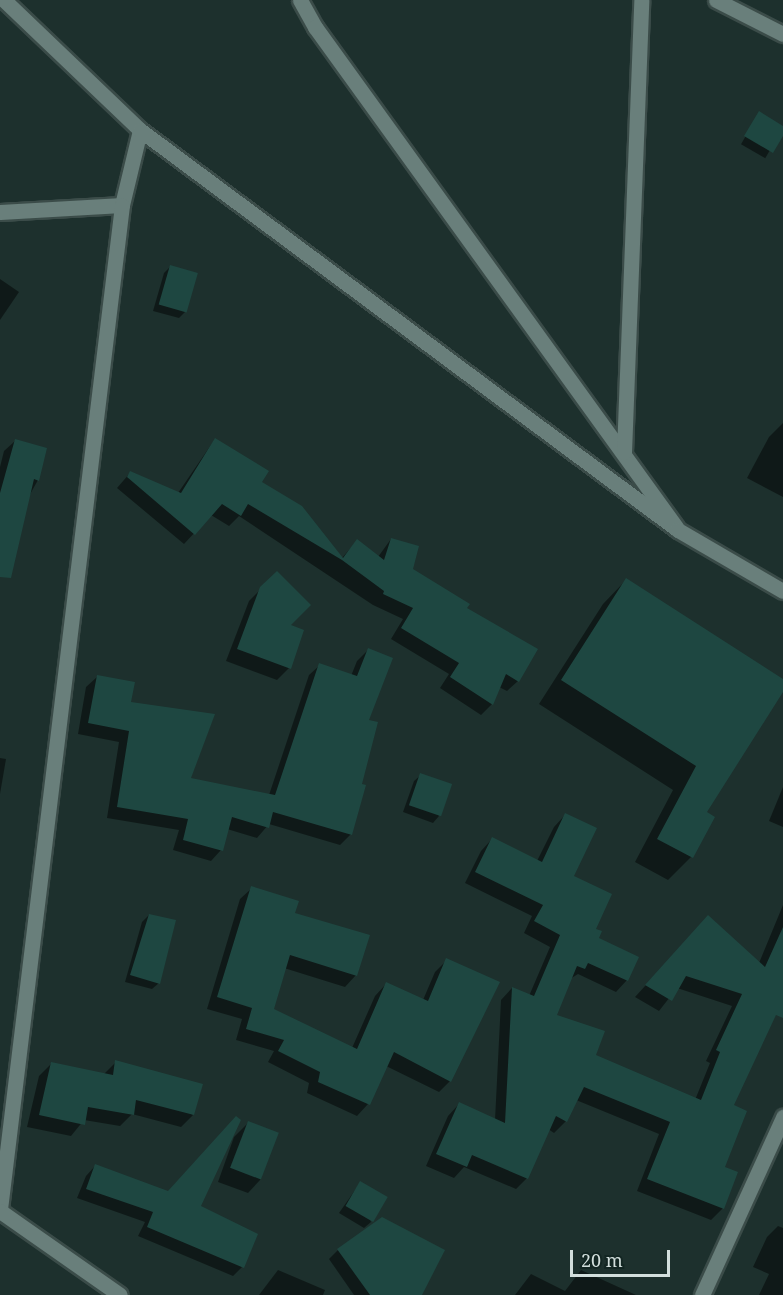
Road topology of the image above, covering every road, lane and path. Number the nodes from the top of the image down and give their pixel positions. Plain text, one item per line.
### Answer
1 (4, 0) edge
2 (300, 0) edge
3 (641, 0) edge
4 (716, 0) edge
5 (783, 34) edge
6 (140, 130) junction
7 (122, 205) junction
8 (0, 212) edge
9 (624, 452) junction
10 (678, 530) junction
11 (783, 591) edge
12 (783, 1117) edge
13 (0, 1210) edge
14 (120, 1295) edge
15 (702, 1295) edge

1 - 6 street
2 - 9 street
3 - 9 street
4 - 5 street
6 - 7 street
6 - 10 street
7 - 8 street
7 - 13 street
9 - 10 street
10 - 11 street
12 - 15 street
13 - 14 street

